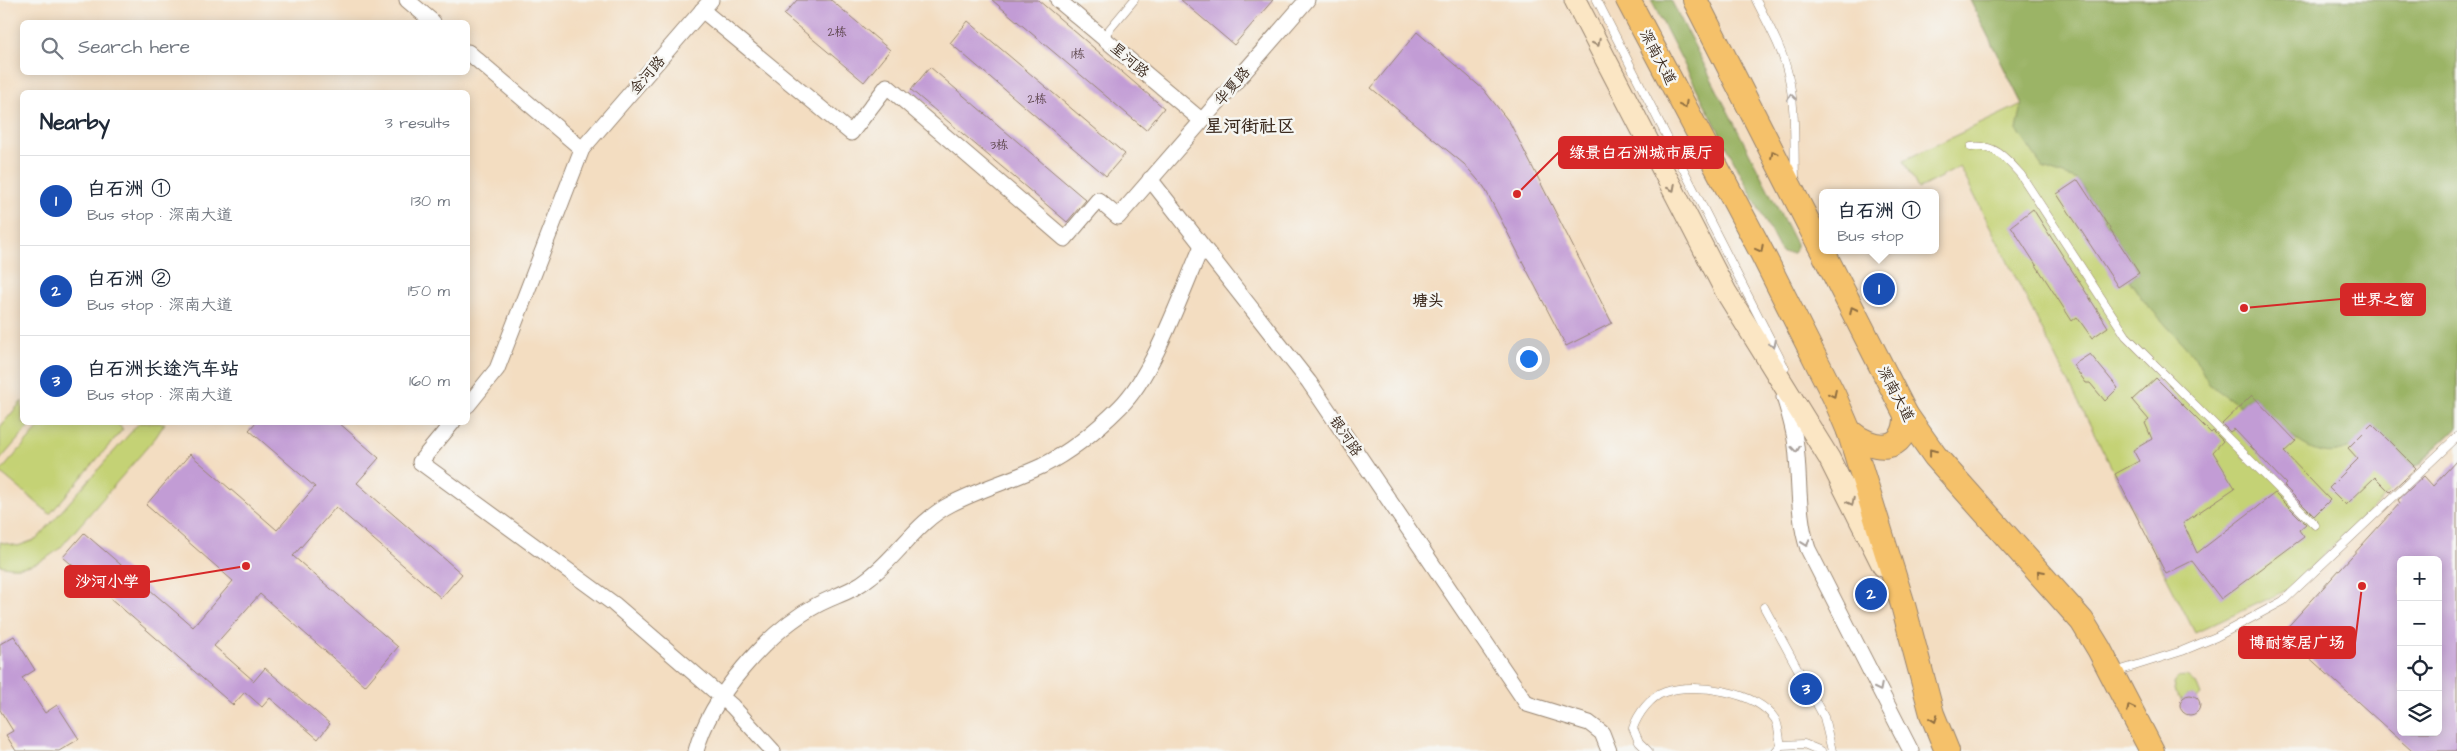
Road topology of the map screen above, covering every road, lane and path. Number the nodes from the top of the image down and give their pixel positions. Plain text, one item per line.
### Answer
1 (406, 0) edge
2 (1058, 0) edge
3 (1134, 0) edge
4 (1307, 0) edge
5 (1575, 0) edge
6 (1597, 0) edge
7 (1628, 0) edge
8 (1694, 0) edge
9 (1756, 0) edge
10 (706, 5) edge
11 (431, 20) edge
12 (1102, 37) junction
13 (470, 54) edge
14 (1202, 120) junction
15 (1971, 147) dead end
16 (582, 149) junction
17 (1150, 179) junction
18 (1796, 198) junction
19 (1819, 243) edge
20 (1202, 246) junction
21 (1824, 254) edge
22 (1773, 368) junction
23 (470, 403) edge
24 (1906, 415) junction
25 (451, 425) edge
26 (1849, 431) junction
27 (2457, 437) edge
28 (1828, 458) junction
29 (2315, 525) dead end
30 (1903, 605) junction
31 (1764, 607) dead end
32 (2112, 673) junction
33 (722, 698) junction
34 (1778, 748) edge
35 (696, 751) edge
36 (773, 751) edge
37 (1609, 751) edge
38 (1648, 751) edge
39 (1821, 751) edge
40 (1832, 751) edge
41 (1911, 751) edge
42 (1946, 751) edge
43 (2152, 751) edge

1 - 11 street
2 - 12 street, 星河路
3 - 12 lane
4 - 14 street, 华夏路
5 -> 22 main road
6 -> 28 lane
7 -> 26 main road, 深南大道
18 -> 8 main road, 深南大道
18 -> 9 lane
10 - 16 street, 金河路
10 - 17 street, 华夏路
12 - 14 street, 星河路
13 - 16 street
14 - 17 street, 华夏路
15 - 29 lane
16 - 23 street, 金河路
17 - 20 street, 银河路
19 -> 18 main road, 深南大道
20 - 33 street
20 - 37 street, 银河路
24 -> 21 main road, 深南大道
22 - 28 main road
22 -> 41 street
24 - 26 main road
32 -> 24 main road, 深南大道
25 - 33 street
26 - 30 main road, 深南大道
27 - 32 lane
28 -> 30 main road
30 -> 42 main road, 深南大道
31 - 40 lane
43 -> 32 main road, 深南大道
33 - 35 street
33 - 36 street
34 - 38 lane
34 - 39 lane

